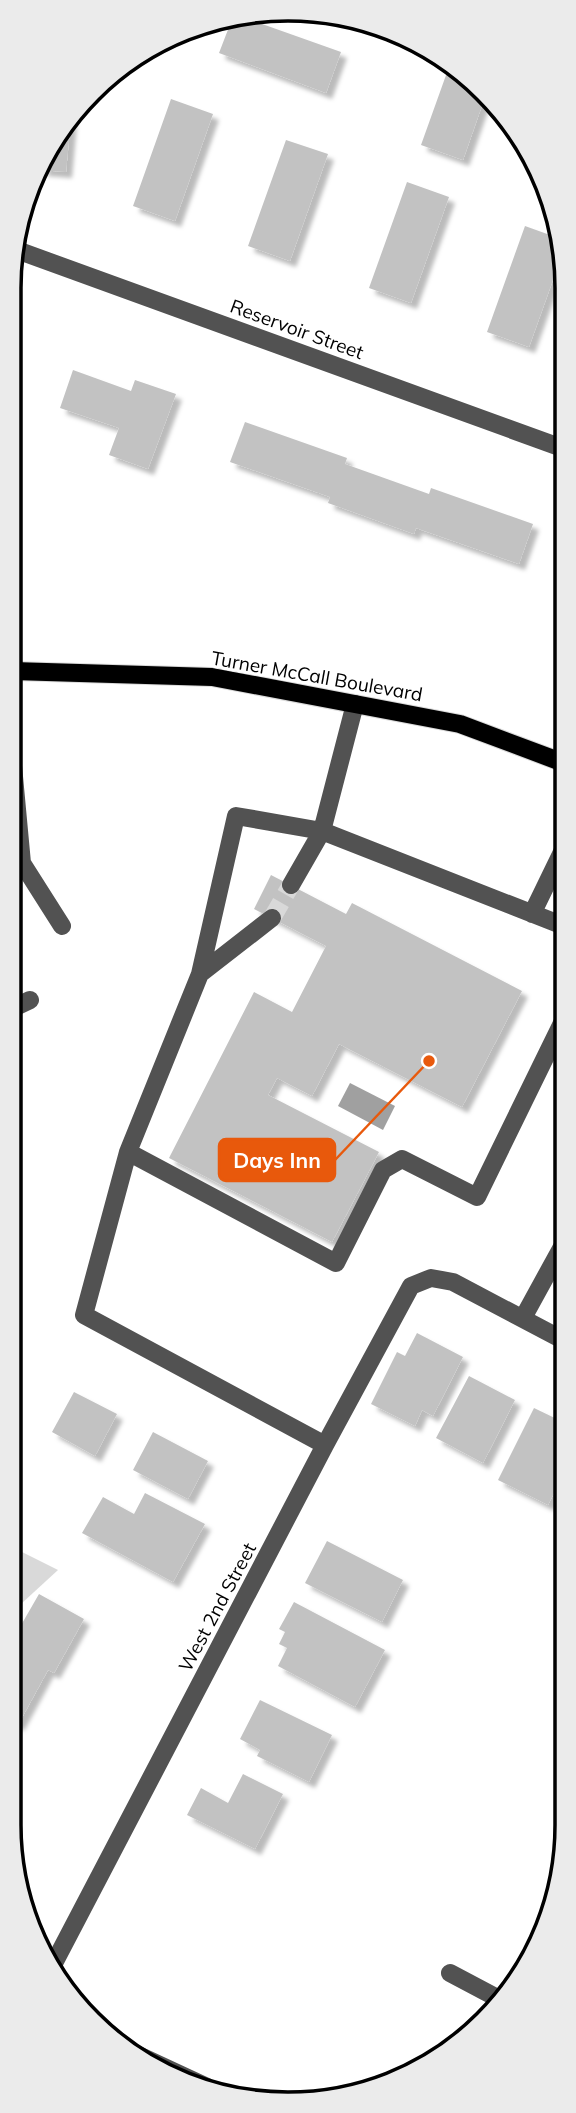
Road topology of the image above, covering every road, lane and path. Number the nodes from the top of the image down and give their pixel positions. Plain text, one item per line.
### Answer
1 (23, 252) edge
2 (555, 445) edge
3 (21, 671) edge
4 (355, 704) junction
5 (555, 760) edge
6 (323, 831) junction
7 (21, 854) edge
8 (555, 867) edge
9 (291, 885) tunnel mouth
10 (532, 914) junction
11 (272, 918) tunnel mouth
12 (555, 923) edge
13 (61, 926) dead end
14 (200, 974) junction
15 (30, 1000) dead end
16 (21, 1004) edge
17 (555, 1037) edge
18 (128, 1152) junction
19 (555, 1260) edge
20 (523, 1318) junction
21 (555, 1336) edge
22 (325, 1444) junction
23 (57, 1958) edge
24 (450, 1973) dead end
25 (493, 1996) edge

1 - 2 street, Reservoir Street
3 - 4 main road, Turner McCall Boulevard
4 - 5 main road, Turner McCall Boulevard
4 - 6 street
6 - 9 street
6 - 10 street
6 - 14 street
7 - 13 street
8 - 10 street
10 - 12 street
11 - 14 street
14 - 18 street
15 - 16 street
17 - 18 street
18 - 22 street
19 - 20 street
20 - 21 street
20 - 22 street, West 2nd Street
22 - 23 street, West 2nd Street
24 - 25 street

